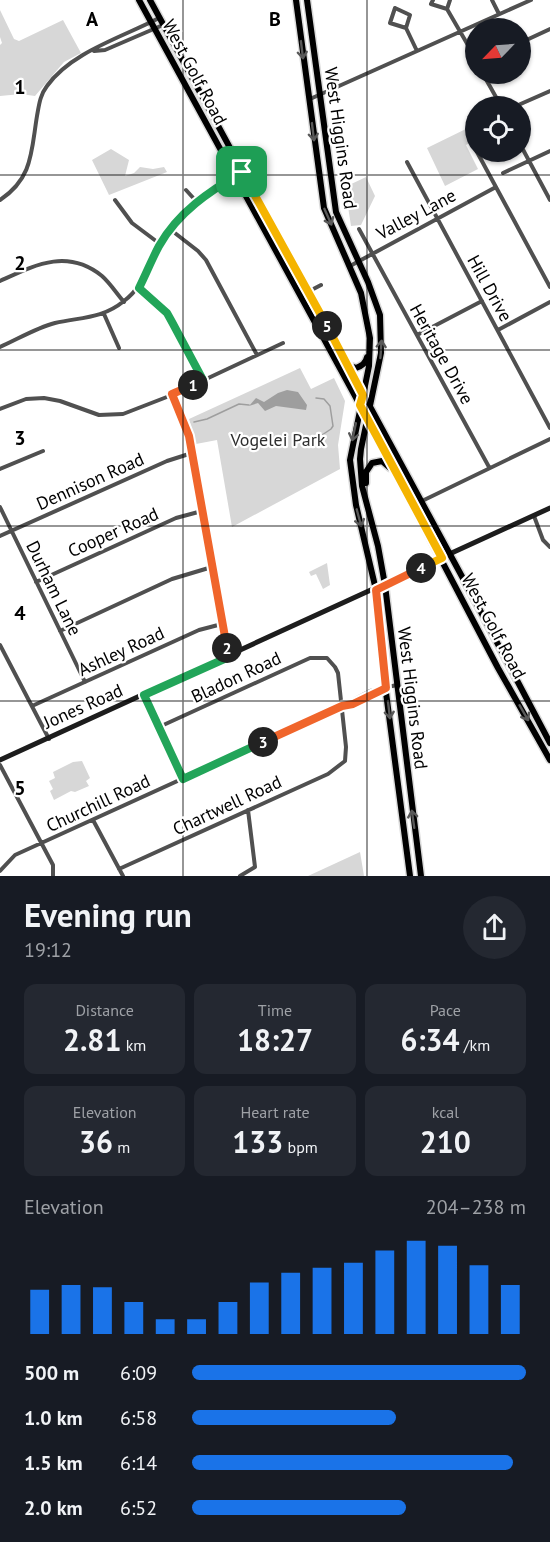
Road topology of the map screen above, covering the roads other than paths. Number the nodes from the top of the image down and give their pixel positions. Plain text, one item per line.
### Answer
1 (139, 0) edge
2 (150, 0) edge
3 (296, 0) edge
4 (307, 0) edge
5 (433, 0) edge
6 (450, 0) edge
7 (492, 0) edge
8 (531, 0) edge
9 (447, 9) junction
10 (499, 14) junction
11 (159, 18) junction
12 (151, 22) junction
13 (163, 25) junction
14 (406, 28) junction
15 (154, 29) junction
16 (550, 29) edge
17 (460, 32) junction
18 (531, 38) edge
19 (465, 40) edge
20 (90, 51) junction
21 (417, 51) junction
22 (550, 91) edge
23 (319, 96) junction
24 (309, 99) junction
25 (531, 99) edge
26 (550, 151) edge
27 (531, 159) edge
28 (407, 162) dead end
29 (482, 162) edge
30 (524, 162) edge
31 (530, 162) edge
32 (242, 172) junction
33 (502, 172) dead end
34 (234, 177) junction
35 (496, 187) junction
36 (186, 190) dead end
37 (0, 200) edge
38 (115, 200) dead end
39 (550, 200) edge
40 (196, 201) junction
41 (437, 219) junction
42 (359, 229) dead end
43 (171, 230) junction
44 (160, 244) junction
45 (372, 253) junction
46 (358, 261) junction
47 (350, 266) junction
48 (0, 281) edge
49 (321, 285) dead end
50 (550, 287) edge
51 (139, 288) junction
52 (308, 292) junction
53 (300, 296) junction
54 (482, 301) junction
55 (123, 302) junction
56 (550, 302) edge
57 (104, 314) junction
58 (498, 330) junction
59 (417, 335) junction
60 (283, 343) dead end
61 (0, 347) edge
62 (119, 348) dead end
63 (370, 348) junction
64 (258, 355) junction
65 (347, 364) junction
66 (203, 380) junction
67 (172, 394) junction
68 (363, 395) junction
69 (360, 405) junction
70 (370, 407) junction
71 (0, 409) edge
72 (368, 420) junction
73 (550, 428) edge
74 (550, 439) edge
75 (43, 451) dead end
76 (192, 453) junction
77 (489, 467) junction
78 (0, 470) edge
79 (395, 472) junction
80 (366, 499) junction
81 (420, 502) junction
82 (0, 507) edge
83 (550, 508) edge
84 (202, 511) junction
85 (534, 516) junction
86 (11, 531) junction
87 (0, 536) edge
88 (550, 547) edge
89 (449, 554) junction
90 (442, 558) junction
91 (212, 567) junction
92 (36, 582) junction
93 (385, 585) junction
94 (376, 590) junction
95 (222, 624) junction
96 (60, 631) junction
97 (0, 645) edge
98 (231, 656) junction
99 (85, 682) junction
100 (396, 685) junction
101 (386, 688) junction
102 (144, 695) junction
103 (32, 706) junction
104 (342, 706) junction
105 (159, 727) junction
106 (49, 739) junction
107 (550, 743) edge
108 (550, 760) edge
109 (0, 763) edge
110 (183, 779) junction
111 (248, 810) junction
112 (93, 820) junction
113 (42, 844) junction
114 (119, 869) junction
115 (0, 871) edge
116 (53, 876) edge
117 (123, 876) edge
118 (240, 876) edge
119 (410, 876) edge
120 (421, 876) edge

1 - 12 main road, West Golf Road
2 - 11 main road, West Golf Road
3 -> 24 main road, West Higgins Road
4 - 23 main road, West Higgins Road
5 - 9 street
6 - 9 street
7 - 10 street
8 - 10 street
9 - 17 street
10 - 17 street
11 - 12 street
11 - 13 main road, West Golf Road
12 - 15 main road, West Golf Road
12 - 20 street
13 - 15 street
13 - 32 main road, West Golf Road
14 - 14 street
14 - 21 street
15 - 20 street
15 - 34 main road, West Golf Road
16 - 18 street
17 - 19 street
17 - 21 street
20 - 37 street
21 - 23 street
22 - 25 street
23 - 24 street
23 - 46 main road, West Higgins Road
24 -> 47 main road, West Higgins Road
26 - 27 street
28 - 41 street, Hill Drive
29 - 35 street
30 - 33 street
31 - 39 street
32 - 34 street
32 - 52 main road, West Golf Road
34 - 40 street
34 - 53 main road, West Golf Road
35 - 41 street, Valley Lane
35 - 50 street
36 - 40 street
38 - 44 street
40 - 43 street
41 - 45 street, Valley Lane
41 - 54 street, Hill Drive
42 - 45 street, Heritage Drive
43 - 44 street
43 - 64 street
44 - 51 street
45 - 46 street, Valley Lane
45 - 59 street, Heritage Drive
46 - 47 street, Valley Lane
70 -> 46 main road, West Higgins Road
47 - 63 main road, West Higgins Road
48 - 55 street
49 - 52 street
51 - 55 street
51 - 66 street
52 - 53 street
52 - 65 main road, West Golf Road
53 - 69 main road, West Golf Road
54 - 58 street, Hill Drive
54 - 59 street
55 - 57 street
56 - 58 street
57 - 61 street
57 - 62 street
58 - 73 street, Hill Drive
59 - 77 street, Heritage Drive
60 - 64 street
63 - 65 main road
63 - 68 main road, West Higgins Road
64 - 66 street
65 - 68 main road, West Golf Road
66 - 67 street
67 - 71 street
67 - 76 street
68 - 69 main road, West Higgins Road
68 - 70 main road, West Golf Road
69 - 72 main road, West Golf Road
69 -> 94 main road, West Higgins Road
70 - 72 main road, West Higgins Road
70 - 81 main road, West Golf Road
72 - 79 main road, West Golf Road
72 - 80 main road, West Higgins Road
74 - 77 street
75 - 78 street
76 - 84 street
76 - 86 street, Dennison Road
77 - 81 street
79 - 80 main road
79 - 90 main road, West Golf Road
80 - 93 main road, West Higgins Road
81 - 89 main road, West Golf Road
82 - 86 street, Durham Lane
83 - 85 street, Jones Road
84 - 91 street
84 - 92 street, Cooper Road
85 - 88 street
85 - 89 street, Jones Road
86 - 87 street, Dennison Road
86 - 92 street, Durham Lane
89 - 90 street, Jones Road
89 - 107 main road, West Golf Road
90 - 93 street, Jones Road
90 -> 108 main road, West Golf Road
91 - 95 street
91 - 96 street
92 - 96 street, Durham Lane
93 - 94 street, Jones Road
93 - 100 main road, West Higgins Road
94 - 98 street, Jones Road
94 - 101 main road, West Higgins Road
95 - 98 street
95 - 99 street, Ashley Road
96 - 99 street, Durham Lane
97 - 103 street
98 - 102 street, Jones Road
99 - 103 street, Ashley Road
100 - 101 street, Churchill Road
120 -> 100 main road, West Higgins Road
101 - 104 street, Churchill Road
101 -> 119 main road, West Higgins Road
102 - 105 street
102 - 106 street, Jones Road
103 - 106 street
104 - 105 street, Bladon Road
104 - 110 street, Churchill Road
104 - 111 street, Chartwell Road
105 - 110 street
106 - 109 street, Jones Road
109 - 113 street
110 - 112 street, Churchill Road
111 - 114 street, Chartwell Road
111 - 118 street
112 - 113 street, Churchill Road
112 - 114 street
113 - 115 street, Churchill Road
113 - 116 street
114 - 117 street

